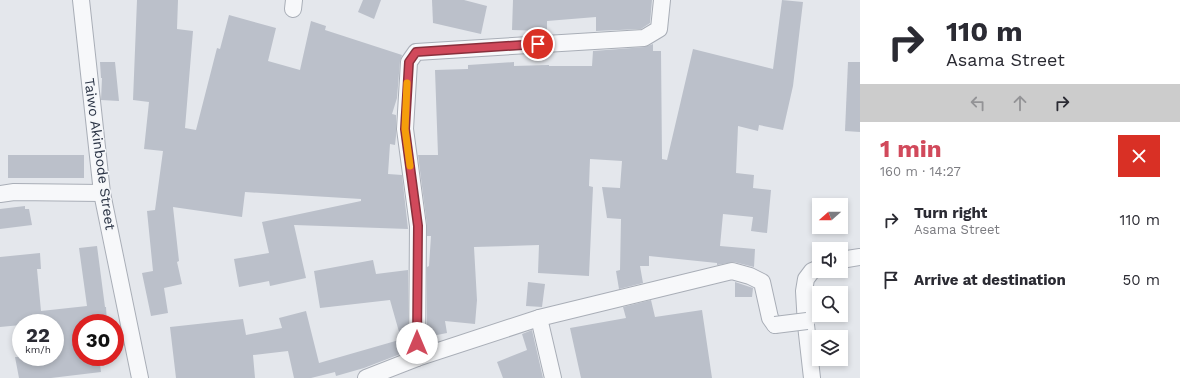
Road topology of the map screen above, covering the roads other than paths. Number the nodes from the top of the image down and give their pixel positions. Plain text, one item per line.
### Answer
1 (81, 0) edge
2 (662, 0) edge
3 (102, 193) junction
4 (0, 194) edge
5 (860, 257) edge
6 (848, 259) edge
7 (812, 271) edge
8 (539, 318) junction
9 (806, 323) junction
10 (417, 358) junction
11 (140, 378) edge
12 (366, 378) edge
13 (553, 378) edge
14 (812, 378) edge

1 - 3 street, Taiwo Akinbode Street
2 - 10 street
3 - 4 street
3 - 11 street, Taiwo Akinbode Street
5 - 6 street
7 - 9 street
8 - 9 street, bridge
8 - 10 street
8 - 13 street
9 - 14 street
10 - 12 street

